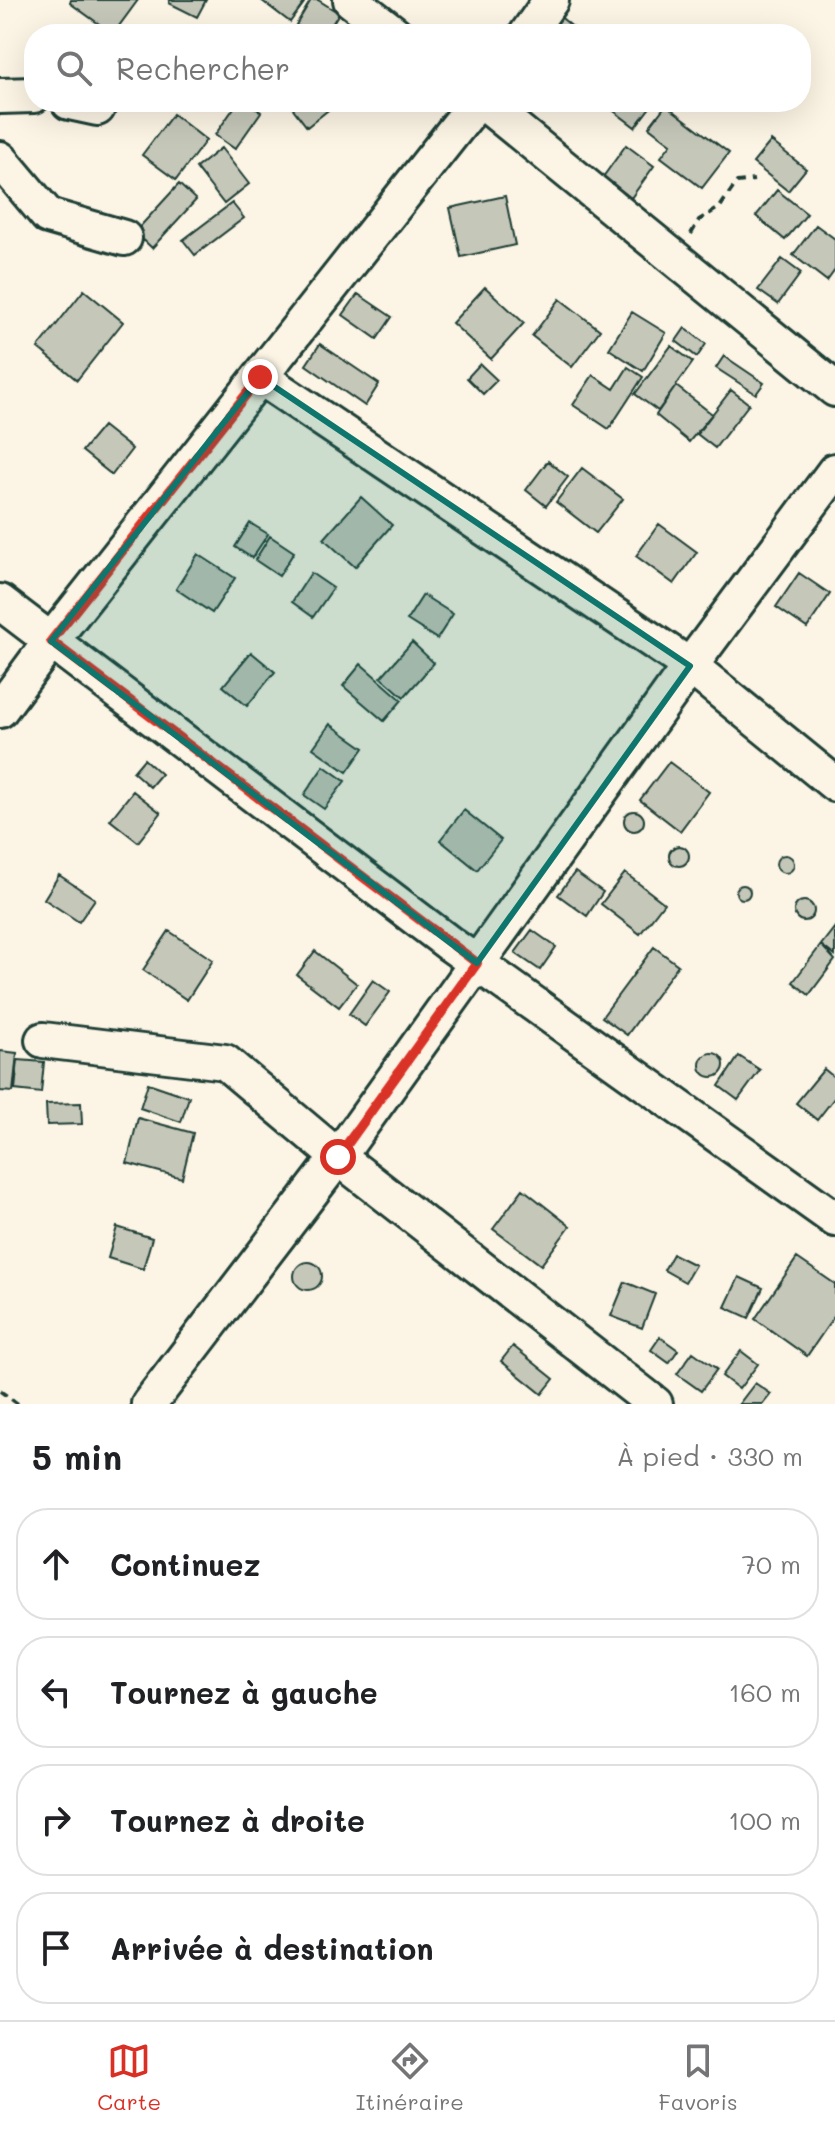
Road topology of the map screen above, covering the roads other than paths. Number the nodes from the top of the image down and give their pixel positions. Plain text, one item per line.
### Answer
1 (351, 0) edge
2 (551, 0) edge
3 (382, 24) edge
4 (534, 24) edge
5 (24, 95) edge
6 (0, 96) edge
7 (472, 112) edge
8 (492, 112) edge
9 (0, 159) edge
10 (124, 238) dead end
11 (260, 377) junction
12 (835, 389) edge
13 (835, 471) edge
14 (0, 602) edge
15 (51, 641) junction
16 (690, 666) junction
17 (0, 710) edge
18 (835, 784) edge
19 (477, 963) junction
20 (43, 1040) dead end
21 (338, 1157) junction
22 (835, 1219) edge
23 (149, 1404) edge
24 (655, 1404) edge

1 - 3 street
2 - 4 street
5 - 6 street
7 - 11 street
8 - 12 street
9 - 10 street
11 - 15 street
11 - 16 street
13 - 16 street
14 - 15 street
15 - 17 street
15 - 19 street
16 - 18 street
16 - 19 street
19 - 21 street
19 - 22 street
20 - 21 street
21 - 23 street
21 - 24 street

